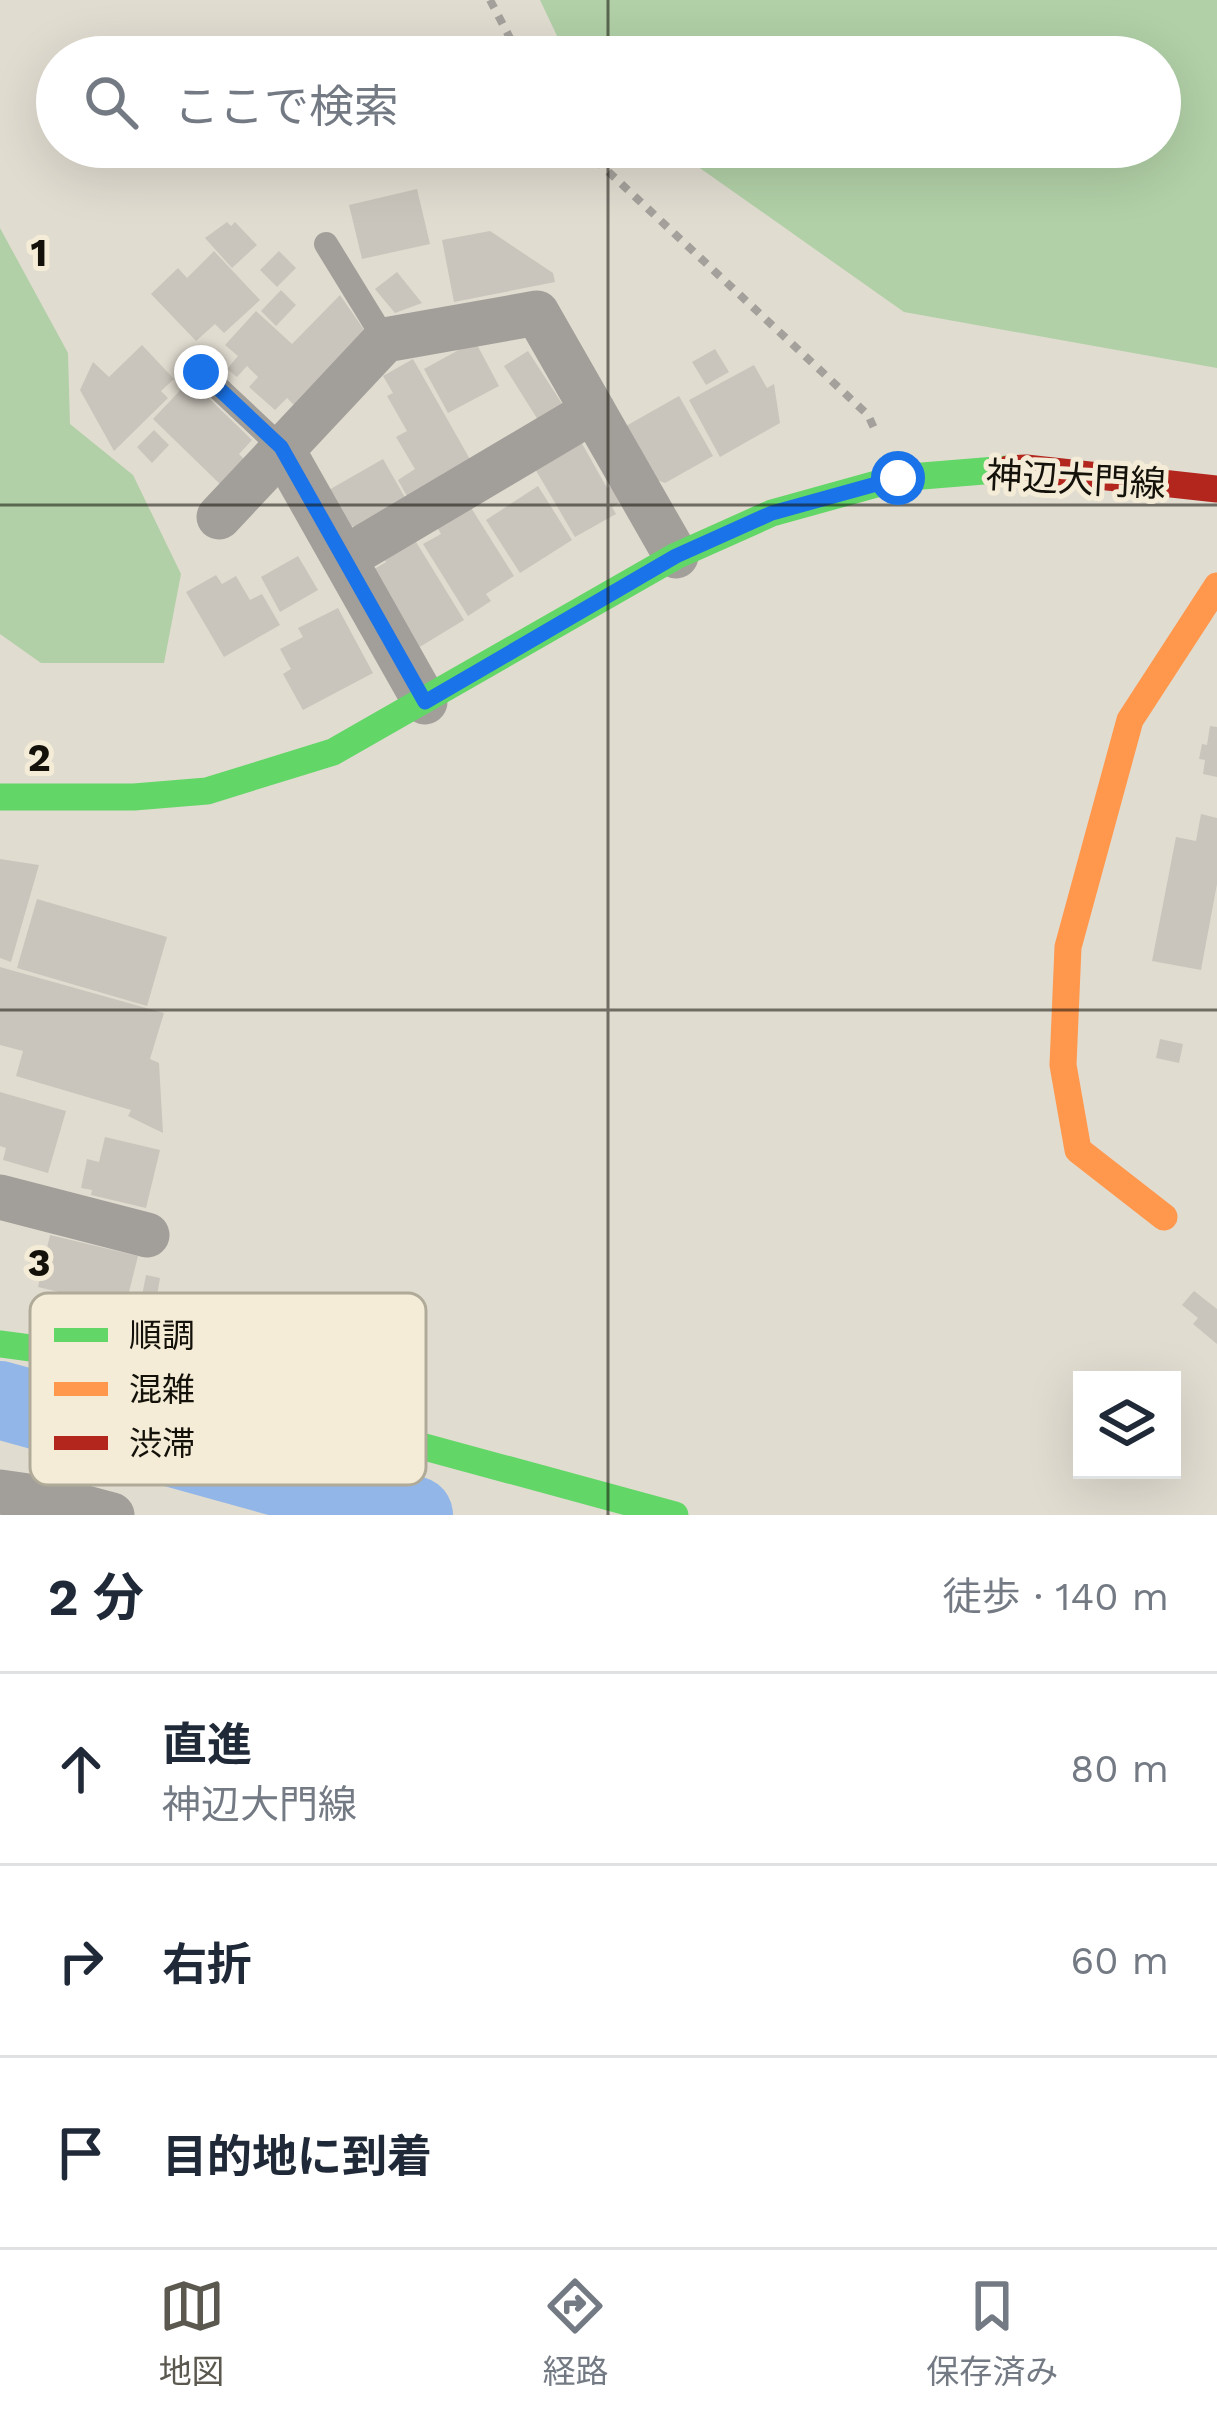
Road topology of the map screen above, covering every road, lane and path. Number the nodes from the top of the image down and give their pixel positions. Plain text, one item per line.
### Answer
1 (490, 0) edge
2 (509, 36) edge
3 (604, 168) edge
4 (326, 244) dead end
5 (385, 340) junction
6 (201, 372) dead end
7 (593, 411) junction
8 (281, 447) junction
9 (898, 478) junction
10 (1217, 489) edge
11 (219, 517) dead end
12 (676, 556) junction
13 (345, 559) junction
14 (1217, 586) edge
15 (425, 702) junction
16 (0, 797) edge
17 (0, 1197) edge
18 (1164, 1217) dead end
19 (147, 1235) dead end
20 (0, 1344) edge
21 (30, 1348) edge
22 (426, 1447) edge
23 (0, 1492) edge
24 (112, 1515) edge
25 (675, 1515) edge

1 - 2 path
3 - 9 path
4 - 5 lane
5 - 7 street
5 - 8 street
6 - 8 lane
7 - 12 street
7 - 13 street
8 - 11 street
8 - 13 street
9 - 10 street, 神辺大門線
9 - 12 street, 神辺大門線
12 - 15 street, 神辺大門線
13 - 15 street
14 - 18 street
15 - 16 street, 神辺大門線
17 - 19 street
20 - 21 street
22 - 25 street
23 - 24 street

